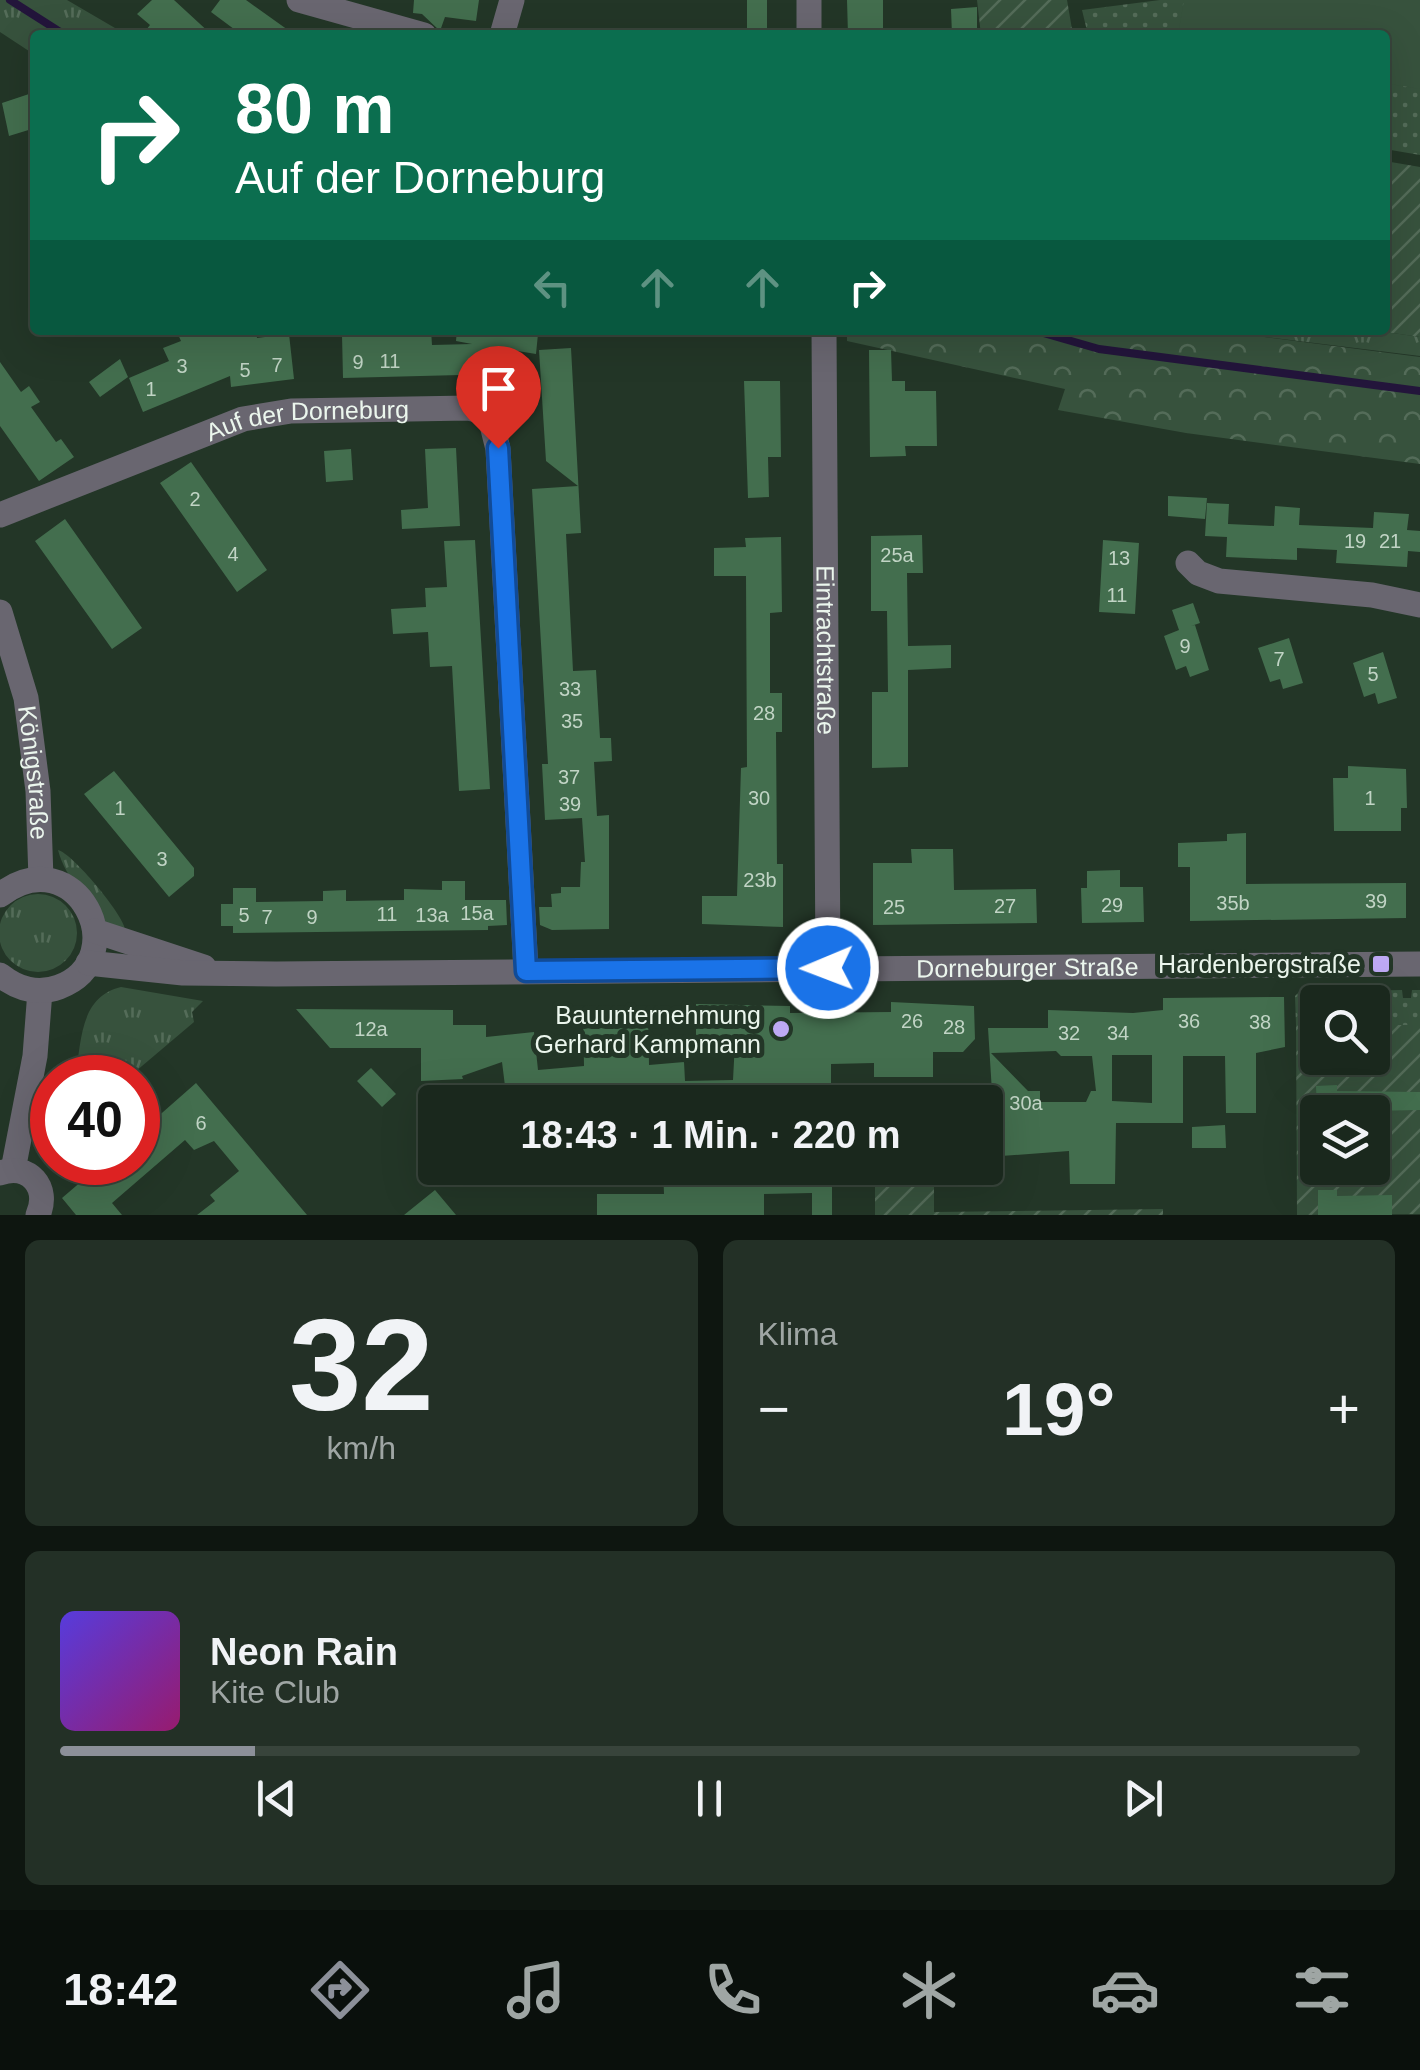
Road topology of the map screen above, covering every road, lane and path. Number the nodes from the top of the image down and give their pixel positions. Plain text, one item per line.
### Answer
1 (299, 0) edge
2 (512, 0) edge
3 (809, 0) edge
4 (406, 30) edge
5 (503, 30) edge
6 (809, 30) edge
7 (824, 335) edge
8 (0, 515) edge
9 (1188, 563) dead end
10 (1420, 605) edge
11 (0, 612) edge
12 (41, 879) junction
13 (0, 895) edge
14 (95, 931) junction
15 (88, 962) junction
16 (1420, 964) edge
17 (828, 968) junction
18 (214, 971) junction
19 (526, 971) junction
20 (0, 976) edge
21 (40, 991) junction
22 (6, 1171) edge
23 (38, 1215) edge

1 - 4 street
2 - 5 street
3 - 6 street
7 - 17 street, Eintrachtstraße
8 - 19 street, Auf der Dorneburg
9 - 10 street
11 - 12 street, Königstraße
12 - 13 street
12 - 14 street
14 - 15 street
14 - 18 street, Dorneburger Straße
15 - 18 street, Dorneburger Straße
15 - 21 street
16 - 17 street, Dorneburger Straße
17 - 19 street, Dorneburger Straße
18 - 19 street, Dorneburger Straße
20 - 21 street
21 - 22 street
22 - 23 street

